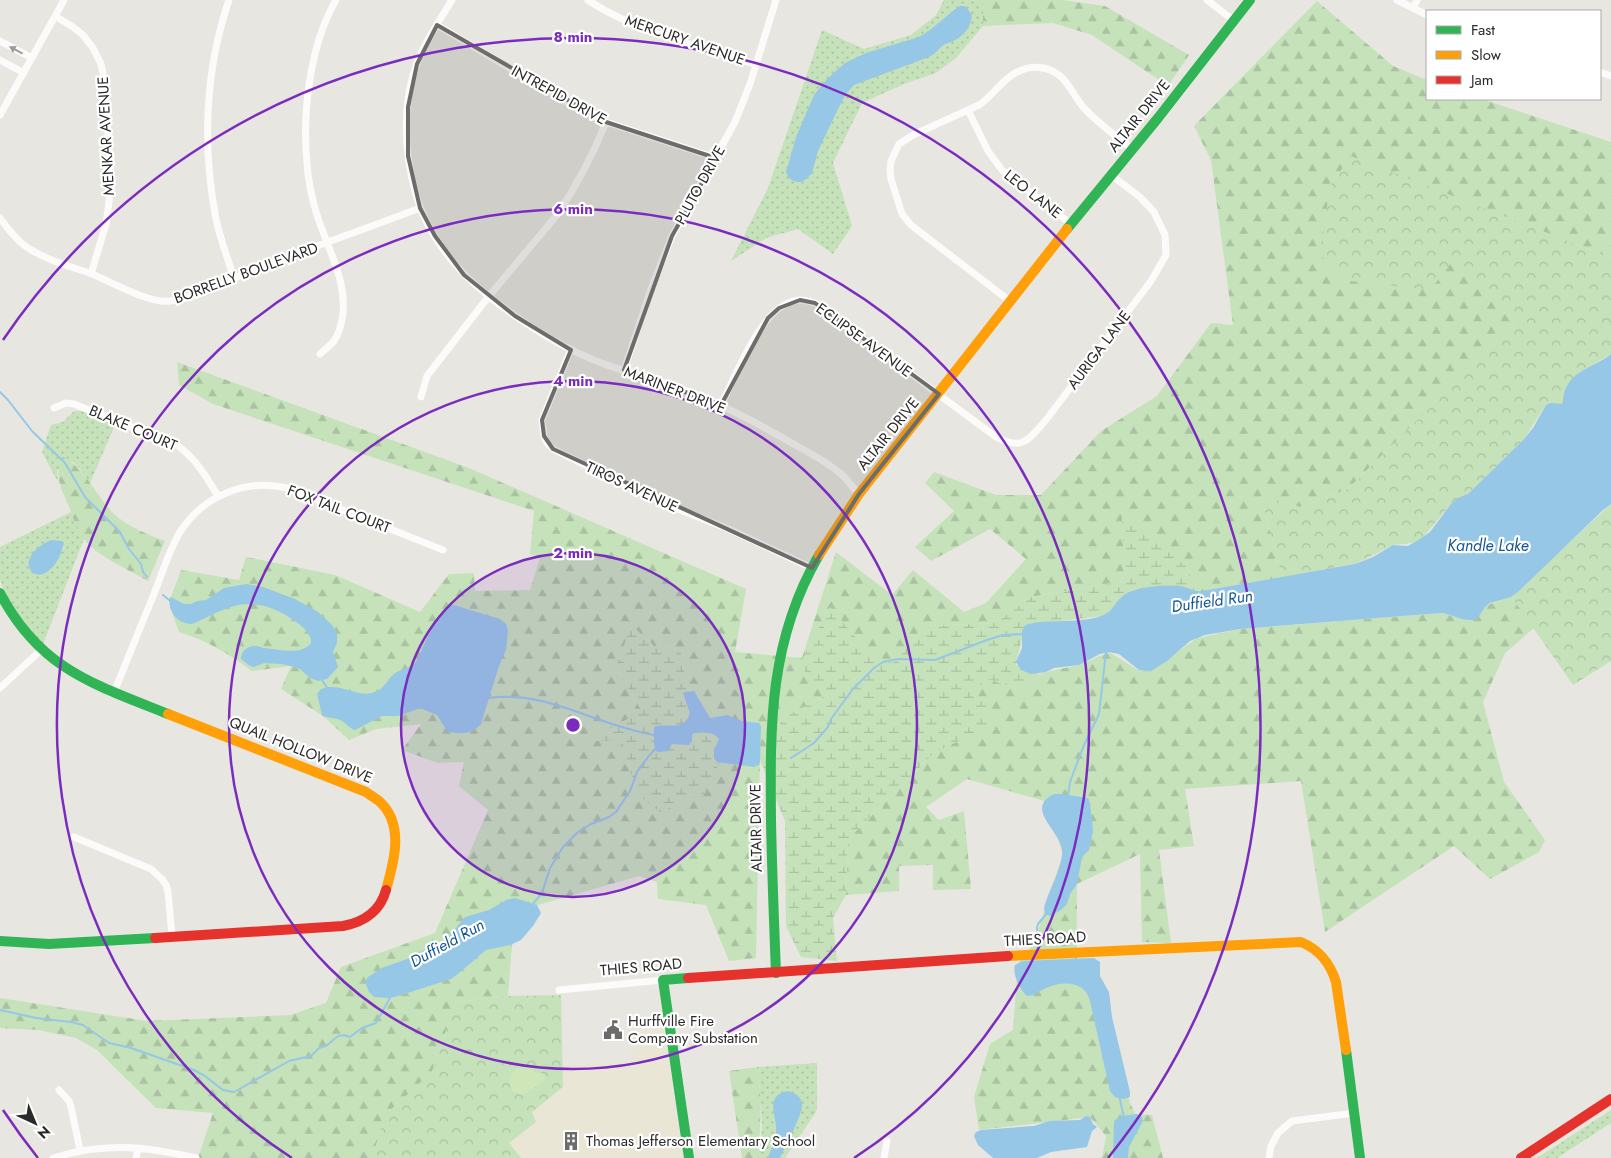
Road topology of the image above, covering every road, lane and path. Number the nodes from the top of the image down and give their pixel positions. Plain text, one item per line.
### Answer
1 (64, 0) edge
2 (229, 0) edge
3 (336, 0) edge
4 (452, 0) edge
5 (588, 0) edge
6 (776, 0) edge
7 (1207, 0) edge
8 (1250, 0) edge
9 (1397, 0) edge
10 (1417, 0) edge
11 (1413, 8) junction
12 (1426, 14) edge
13 (55, 16) junction
14 (1233, 20) junction
15 (437, 25) junction
16 (0, 41) edge
17 (32, 58) junction
18 (0, 60) edge
19 (756, 64) junction
20 (24, 73) junction
21 (968, 110) junction
22 (0, 116) edge
23 (606, 122) junction
24 (1132, 149) junction
25 (716, 158) junction
26 (1111, 175) junction
27 (420, 208) junction
28 (0, 218) edge
29 (1071, 224) junction
30 (327, 243) junction
31 (91, 274) junction
32 (234, 278) junction
33 (489, 296) junction
34 (1011, 302) junction
35 (571, 349) junction
36 (320, 354) dead end
37 (624, 370) junction
38 (939, 394) junction
39 (421, 397) dead end
40 (721, 405) junction
41 (54, 408) dead end
42 (859, 494) junction
43 (218, 496) junction
44 (444, 550) dead end
45 (812, 568) junction
46 (0, 593) edge
47 (41, 650) junction
48 (0, 688) edge
49 (114, 692) junction
50 (74, 837) dead end
51 (172, 936) junction
52 (0, 941) edge
53 (776, 973) junction
54 (663, 980) junction
55 (559, 990) dead end
56 (59, 1090) dead end
57 (1611, 1099) edge
58 (1355, 1113) junction
59 (887, 1141) dead end
60 (138, 1148) junction
61 (80, 1150) junction
62 (52, 1158) edge
63 (136, 1158) edge
64 (196, 1158) edge
65 (689, 1158) edge
66 (884, 1158) edge
67 (1269, 1158) edge
68 (1360, 1158) edge
69 (1521, 1158) edge

1 - 13 street
2 - 32 street
3 - 30 street
4 - 15 street, MARINER DRIVE
5 - 19 street, MERCURY AVENUE
6 - 19 street, PLUTO DRIVE
7 - 14 street
8 - 14 street, ALTAIR DRIVE
9 - 11 street
10 - 11 street
11 - 12 street
13 - 17 street
13 - 31 street, MENKAR AVENUE
14 - 24 street, ALTAIR DRIVE
15 - 23 street, INTREPID DRIVE
15 - 27 street, MARINER DRIVE
17 -> 16 street
17 - 20 street
18 - 20 street
19 - 25 street, PLUTO DRIVE
20 - 22 street
21 - 24 street
21 - 29 street, LEO LANE
21 - 34 street
23 - 25 street, INTREPID DRIVE
23 - 33 street
24 - 26 street, ALTAIR DRIVE
25 - 37 street, PLUTO DRIVE
26 - 29 street, ALTAIR DRIVE
26 - 38 street, AURIGA LANE
27 - 30 street, BORRELLY BOULEVARD
27 - 33 street, MARINER DRIVE
28 - 31 street, BORRELLY BOULEVARD
29 - 34 street, ALTAIR DRIVE
30 - 32 street, BORRELLY BOULEVARD
30 - 36 street
31 - 32 street, BORRELLY BOULEVARD
33 - 35 street, MARINER DRIVE
33 - 39 street
34 - 38 street, ALTAIR DRIVE
35 - 37 street, MARINER DRIVE
35 - 45 street, TIROS AVENUE
37 - 40 street, MARINER DRIVE
38 - 40 street, ECLIPSE AVENUE
38 - 42 street, ALTAIR DRIVE
40 - 42 street, MARINER DRIVE
41 - 43 street, BLAKE COURT
42 - 45 street, ALTAIR DRIVE
43 - 44 street, FOX TAIL COURT
43 - 49 street, FOX TAIL COURT
45 - 53 street, ALTAIR DRIVE
46 - 47 street, QUAIL HOLLOW DRIVE
47 - 48 street
47 - 49 street, QUAIL HOLLOW DRIVE
49 - 51 street, QUAIL HOLLOW DRIVE
50 - 51 street
51 - 52 street, QUAIL HOLLOW DRIVE
53 - 54 street, THIES ROAD
53 - 58 street, THIES ROAD
54 - 55 street, THIES ROAD
54 - 65 street
56 - 61 street
57 - 69 street
58 - 67 street
58 - 68 street, THIES ROAD
59 - 66 street
60 - 61 street
60 - 63 street
60 - 64 street
61 - 62 street

